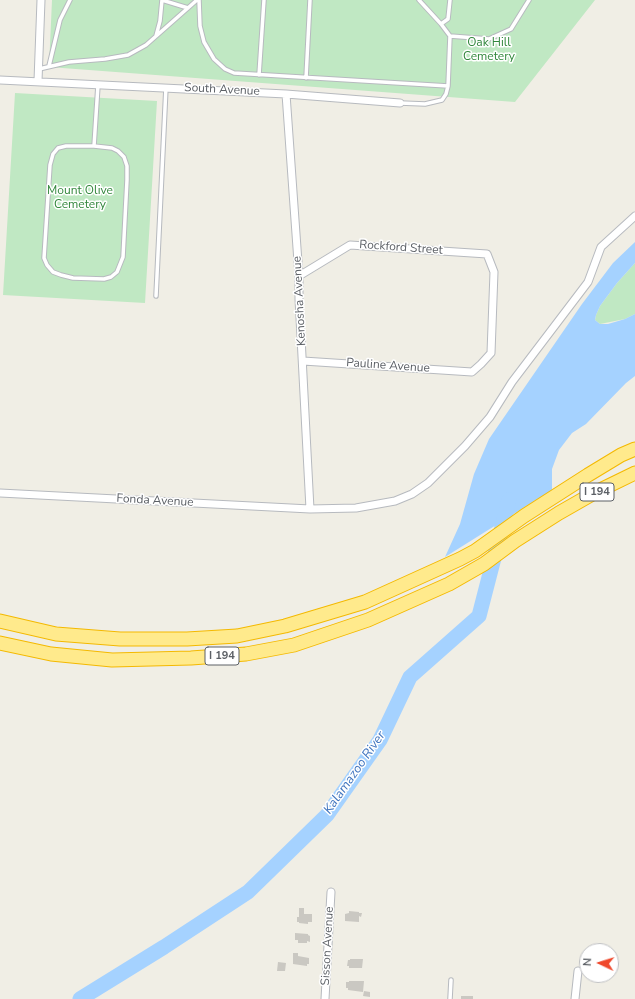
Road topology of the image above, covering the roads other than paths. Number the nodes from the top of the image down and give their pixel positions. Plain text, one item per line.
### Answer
1 (41, 0) edge
2 (70, 0) edge
3 (162, 0) edge
4 (198, 0) edge
5 (264, 0) edge
6 (310, 0) edge
7 (419, 0) edge
8 (450, 0) edge
9 (529, 0) edge
10 (188, 8) junction
11 (441, 24) junction
12 (450, 36) junction
13 (156, 37) junction
14 (49, 66) junction
15 (39, 69) junction
16 (259, 75) junction
17 (306, 78) junction
18 (0, 80) edge
19 (38, 81) junction
20 (98, 84) junction
21 (448, 86) junction
22 (166, 87) junction
23 (286, 94) junction
24 (400, 103) joint
25 (94, 146) junction
26 (635, 216) edge
27 (299, 276) junction
28 (156, 296) dead end
29 (303, 361) junction
30 (472, 372) joint
31 (635, 449) edge
32 (635, 473) edge
33 (635, 480) edge
34 (0, 493) edge
35 (594, 493) junction
36 (310, 509) junction
37 (4, 622) edge
38 (3, 644) edge
39 (330, 892) dead end
40 (578, 971) dead end
41 (451, 980) dead end
42 (325, 999) edge
43 (450, 999) edge
44 (575, 999) edge

1 - 15 street
2 - 14 lane
3 - 10 lane
3 - 13 lane
4 - 10 lane
4 - 16 lane
5 - 16 lane
6 - 17 lane
7 - 11 lane
8 - 11 lane
9 - 12 lane
10 - 13 lane
11 - 12 lane
12 - 21 lane
13 - 14 lane
14 - 15 lane
15 - 19 street
16 - 17 lane
17 - 21 lane
18 - 19 street, South Avenue
19 - 20 street, South Avenue
20 - 22 street, South Avenue
20 - 25 lane
21 - 24 lane, South Avenue
22 - 23 street, South Avenue
22 - 28 lane
23 - 24 street, South Avenue
23 - 27 street, Kenosha Avenue
25 - 25 lane
26 - 36 street, Fonda Avenue
27 - 29 street, Kenosha Avenue
27 - 30 street, Rockford Street
29 - 30 street, Pauline Avenue
29 - 36 street, Kenosha Avenue
31 - 37 highway, I 194
32 - 35 highway, I 194
33 - 35 highway
34 - 36 street, Fonda Avenue
35 - 38 highway, I 194
39 - 42 street, Sisson Avenue
40 - 44 street
41 - 43 lane

